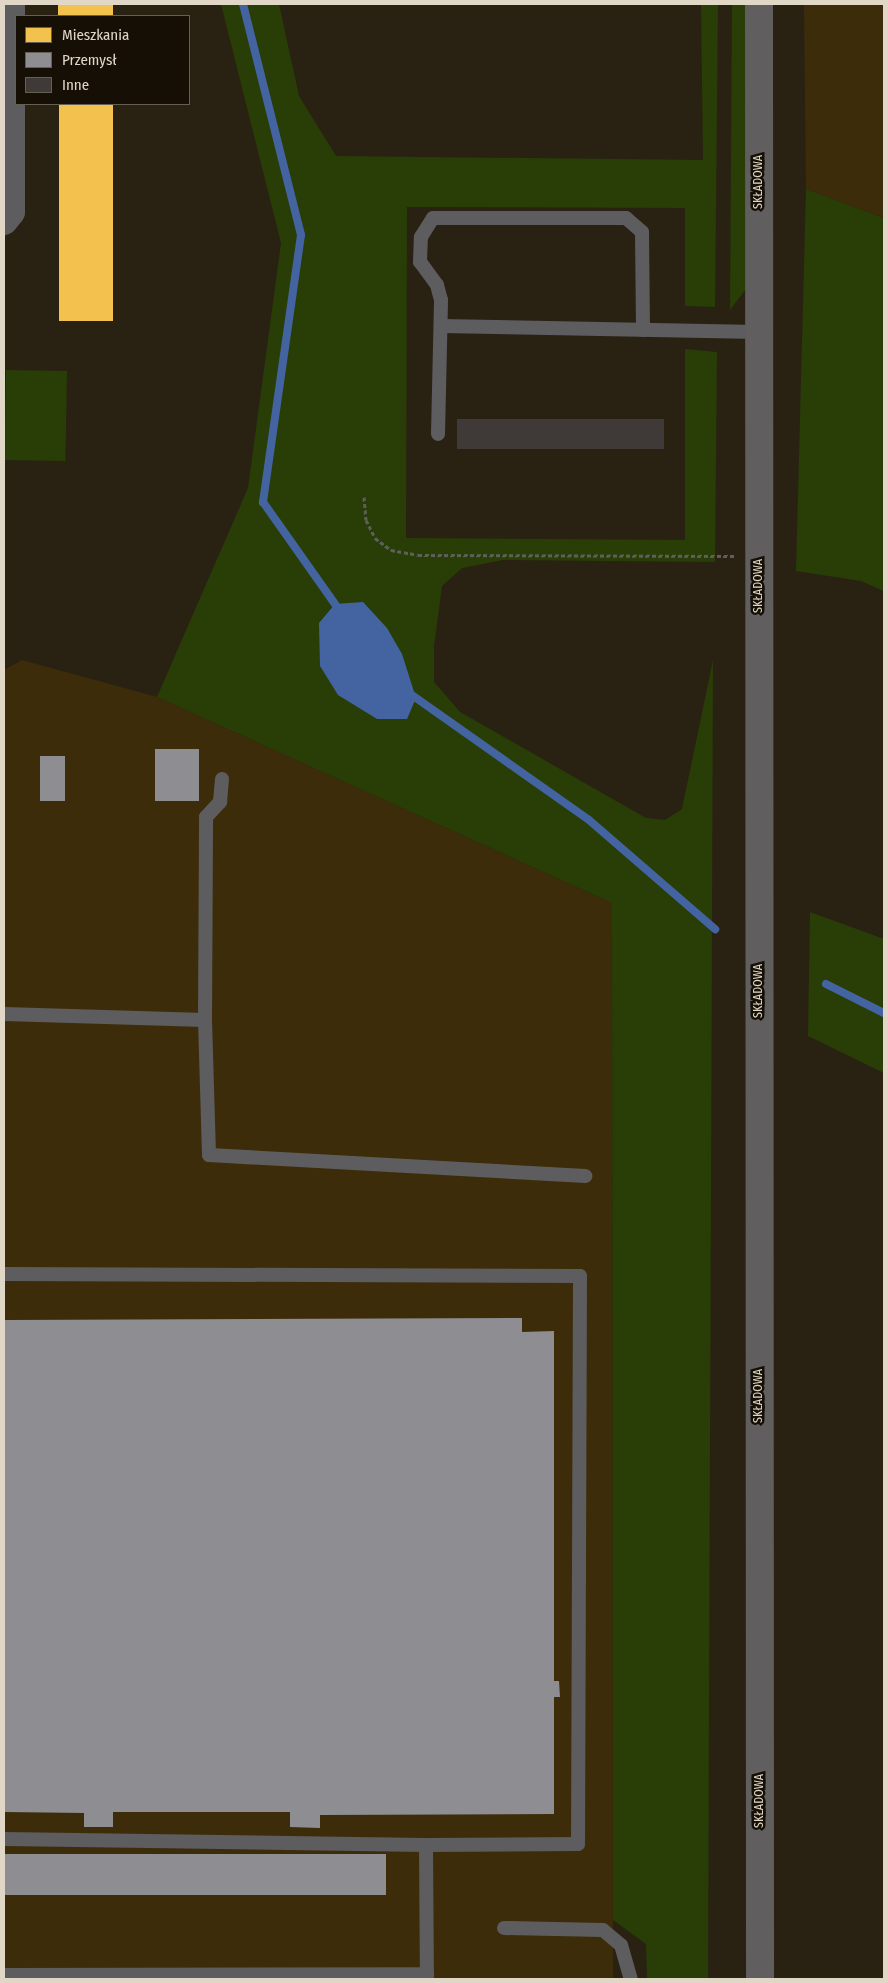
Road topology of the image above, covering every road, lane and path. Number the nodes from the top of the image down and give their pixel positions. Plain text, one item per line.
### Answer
1 (11, 4) edge
2 (759, 4) edge
3 (4, 221) edge
4 (441, 326) junction
5 (643, 330) junction
6 (758, 332) junction
7 (438, 434) dead end
8 (364, 497) dead end
9 (759, 557) junction
10 (222, 779) dead end
11 (4, 1014) edge
12 (206, 1020) junction
13 (585, 1176) dead end
14 (4, 1274) edge
15 (4, 1839) edge
16 (426, 1845) junction
17 (504, 1928) dead end
18 (4, 1975) edge
19 (427, 1976) edge
20 (30, 1977) edge
21 (631, 1979) edge
22 (760, 1979) edge

1 - 3 street
2 - 6 main road, SKŁADOWA
4 - 5 lane
4 - 5 lane
4 - 7 lane
5 - 6 lane
6 - 9 main road, SKŁADOWA
8 - 9 path
9 - 22 main road, SKŁADOWA
10 - 12 lane
11 - 12 lane
12 - 13 lane
14 - 16 lane
15 - 16 lane
16 - 19 lane
17 - 21 lane
18 - 20 lane
19 - 20 lane

